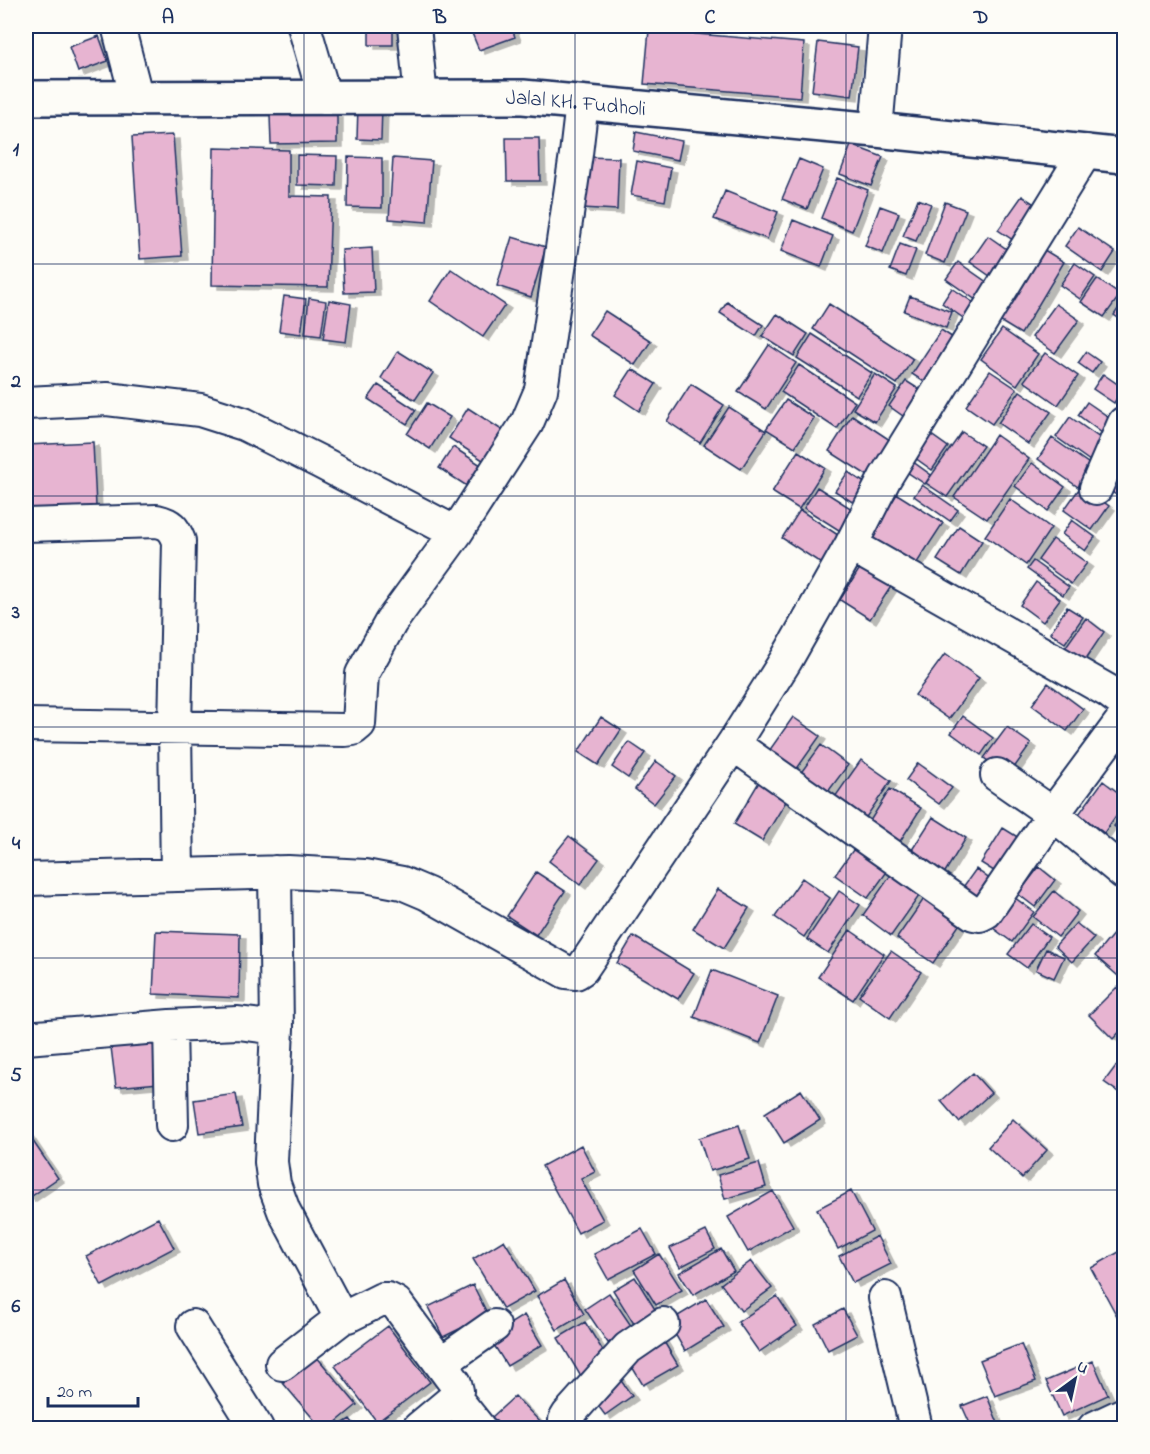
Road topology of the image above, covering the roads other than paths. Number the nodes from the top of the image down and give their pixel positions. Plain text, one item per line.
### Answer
1 (117, 26) edge
2 (304, 26) edge
3 (414, 26) edge
4 (884, 31) edge
5 (26, 98) edge
6 (325, 98) junction
7 (421, 98) junction
8 (137, 99) junction
9 (582, 103) junction
10 (876, 130) junction
11 (1086, 151) junction
12 (1125, 156) edge
13 (26, 404) edge
14 (1125, 423) edge
15 (1096, 488) dead end
16 (26, 525) edge
17 (456, 532) junction
18 (851, 545) junction
19 (1125, 702) edge
20 (1125, 718) edge
21 (26, 725) edge
22 (175, 728) junction
23 (733, 744) junction
24 (997, 775) dead end
25 (1053, 814) junction
26 (275, 872) junction
27 (1125, 873) edge
28 (177, 875) junction
29 (26, 879) edge
30 (170, 1026) junction
31 (277, 1028) junction
32 (26, 1038) edge
33 (172, 1125) dead end
34 (885, 1298) dead end
35 (343, 1317) junction
36 (663, 1324) dead end
37 (193, 1326) dead end
38 (494, 1326) dead end
39 (441, 1363) junction
40 (282, 1364) dead end
41 (455, 1398) junction
42 (1125, 1414) edge
43 (257, 1428) edge
44 (419, 1428) edge
45 (479, 1428) edge
46 (566, 1428) edge
47 (916, 1428) edge
48 (1094, 1428) edge

1 - 8 street
2 - 6 street
3 - 7 street
4 - 10 street
5 - 8 main road, Jalal KH. Fudholi
6 - 7 main road, Jalal KH. Fudholi
6 - 8 main road, Jalal KH. Fudholi
7 - 9 main road, Jalal KH. Fudholi
9 - 10 main road, Jalal KH. Fudholi
9 - 17 street
10 - 11 main road, Jalal KH. Fudholi
11 - 12 main road, Jalal KH. Fudholi
11 - 18 street
13 - 17 street
14 - 15 street
16 - 22 street
17 - 22 street
18 - 19 street
18 - 23 street
20 - 25 street
21 - 22 street
22 - 28 street
23 - 25 street
23 - 26 street
24 - 25 street
25 - 27 street
26 - 28 street
26 - 31 street
28 - 29 street
30 - 31 street
30 - 32 street
30 - 33 street
31 - 35 street
34 - 47 street
35 - 39 street
35 - 40 street
36 - 46 street
37 - 43 street
38 - 39 street
39 - 41 street
41 - 44 street
41 - 45 street
42 - 48 street

